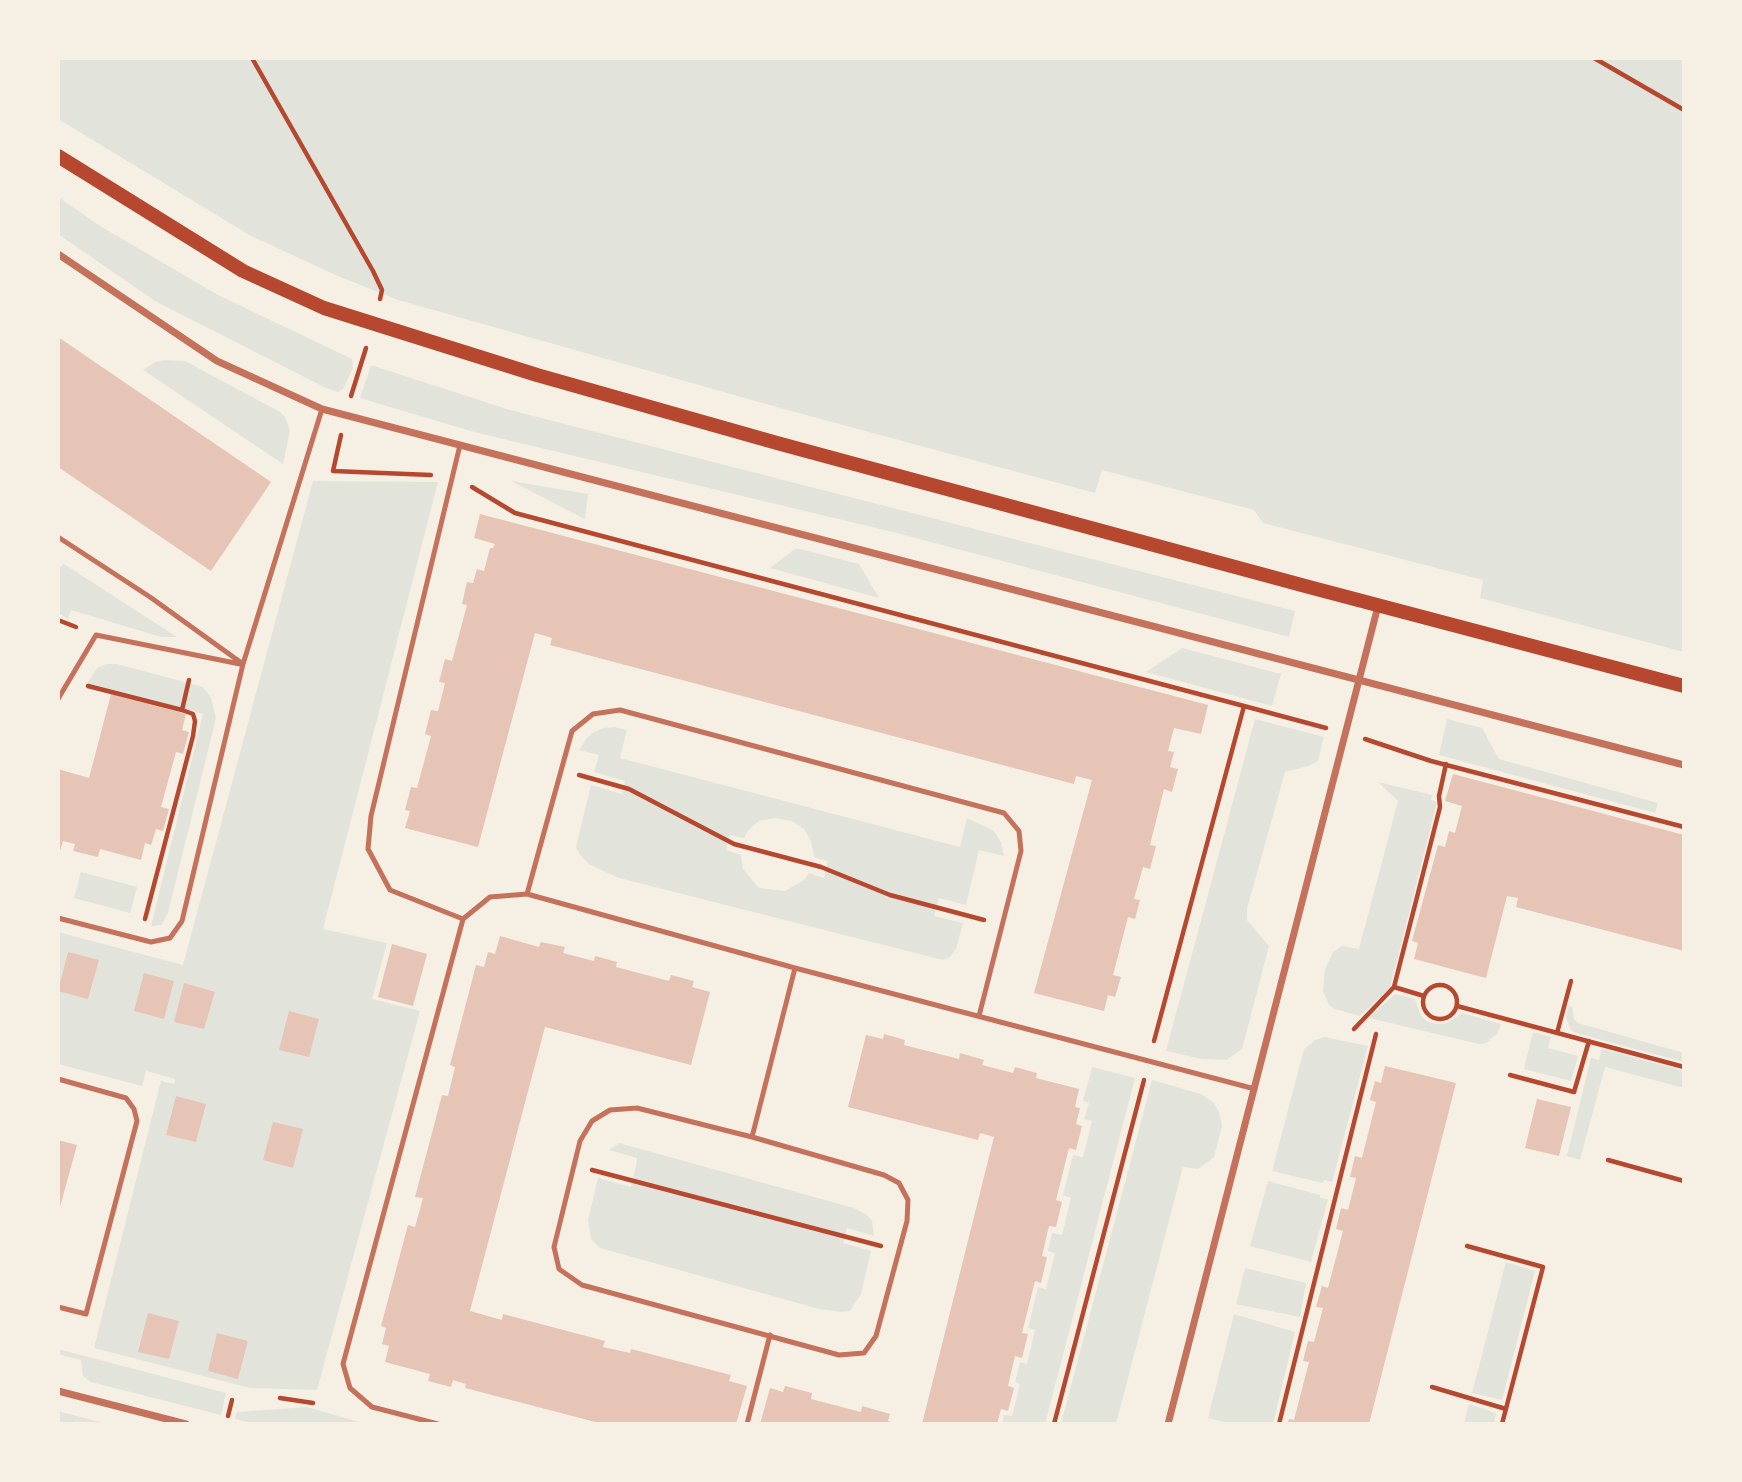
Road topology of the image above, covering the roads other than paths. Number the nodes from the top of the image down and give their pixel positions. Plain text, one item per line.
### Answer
1 (58, 156) edge
2 (58, 254) edge
3 (322, 409) junction
4 (460, 445) junction
5 (58, 537) edge
6 (1378, 606) junction
7 (243, 664) junction
8 (1360, 679) junction
9 (1684, 686) edge
10 (58, 699) edge
11 (1684, 765) edge
12 (527, 894) junction
13 (58, 918) edge
14 (463, 919) junction
15 (795, 968) junction
16 (978, 1016) junction
17 (58, 1079) edge
18 (1255, 1089) junction
19 (752, 1137) junction
20 (58, 1307) edge
21 (769, 1335) junction
22 (58, 1391) edge
23 (186, 1424) edge
24 (438, 1424) edge
25 (747, 1424) edge
26 (1168, 1424) edge

1 - 6 main road
2 - 3 street
3 - 4 street
3 - 7 lane
4 - 8 street
4 - 14 lane
5 - 7 lane
6 - 8 street
6 - 9 main road
7 - 10 lane
7 - 13 lane
8 - 11 street
8 - 18 street
12 - 14 lane
12 - 15 lane
12 - 16 lane
14 - 24 lane
15 - 16 lane
15 - 19 lane
16 - 18 lane
17 - 20 lane
18 - 26 street
19 - 21 lane
19 - 21 lane
21 - 25 lane
22 - 23 street

